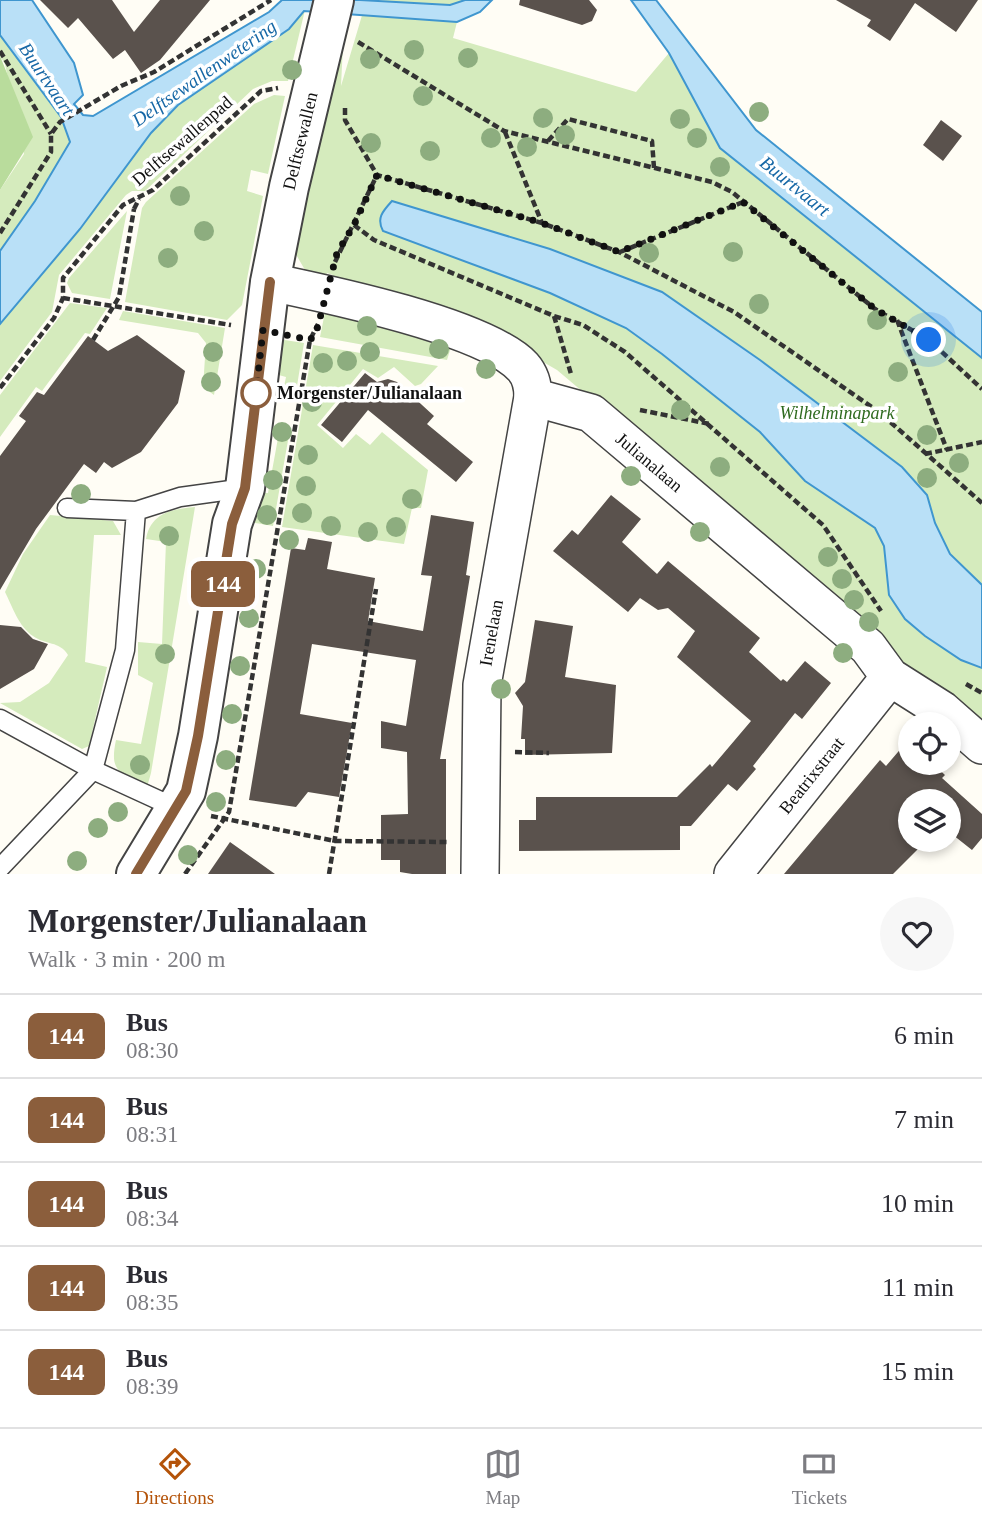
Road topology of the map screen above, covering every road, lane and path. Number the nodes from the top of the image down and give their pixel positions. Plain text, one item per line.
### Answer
1 (271, 0) edge
2 (337, 21) edge
3 (0, 51) edge
4 (328, 100) junction
5 (505, 131) junction
6 (51, 134) junction
7 (547, 141) junction
8 (654, 168) junction
9 (377, 175) junction
10 (139, 198) junction
11 (743, 202) junction
12 (542, 223) junction
13 (354, 225) junction
14 (0, 233) edge
15 (619, 252) junction
16 (270, 282) junction
17 (325, 294) junction
18 (62, 298) junction
19 (554, 316) junction
20 (897, 319) junction
21 (263, 330) junction
22 (93, 340) dead end
23 (310, 340) junction
24 (0, 388) edge
25 (982, 388) edge
26 (533, 397) junction
27 (570, 407) junction
28 (711, 424) junction
29 (606, 425) junction
30 (982, 442) edge
31 (947, 450) junction
32 (924, 454) junction
33 (245, 488) junction
34 (982, 503) edge
35 (67, 508) dead end
36 (136, 511) junction
37 (376, 589) dead end
38 (888, 622) dead end
39 (890, 677) junction
40 (960, 681) dead end
41 (982, 693) edge
42 (0, 719) edge
43 (982, 745) edge
44 (93, 770) junction
45 (177, 809) junction
46 (225, 818) junction
47 (335, 841) junction
48 (480, 858) edge
49 (0, 868) edge
50 (136, 874) edge
51 (185, 874) edge
52 (329, 874) edge
53 (733, 874) edge

1 - 6 path
2 - 4 street, Delftsewallen
2 - 5 path
3 - 6 path
4 - 9 path
4 - 10 path, Delftsewallenpad
4 - 16 street, Delftsewallen
5 - 7 path
5 - 12 path
6 - 14 path
7 - 8 path
7 - 8 path
8 - 11 path
9 - 12 path
9 - 13 path
10 - 18 path, Delftsewallenpad
10 - 22 path, bridge
11 - 15 path
11 - 20 path
12 - 15 path
13 - 17 path
13 - 19 path
15 - 32 path
16 - 17 street
16 - 21 street, Delftsewallen
17 - 23 path
17 - 26 street
18 - 21 path
18 - 24 path, Delftsewallenpad
19 - 27 path
19 - 28 path
20 - 25 path
20 - 31 path
21 - 23 path
21 - 33 street, Delftsewallen
23 - 46 path
26 - 27 street, Julianalaan
26 - 48 street, Irenelaan
27 - 29 street, Julianalaan
28 - 29 path
28 - 38 path
29 - 39 street, Julianalaan
30 - 31 path
31 - 32 path
32 - 34 path
33 - 36 lane
33 - 45 street, Delftsewallen
35 - 36 lane
36 - 44 lane
37 - 47 path
39 - 43 street, Julianalaan
39 - 53 street, Beatrixstraat
40 - 41 path
42 - 44 lane
44 - 45 lane
44 - 49 lane
45 - 46 path
45 - 50 street, Delftsewallen
46 - 47 path
46 - 51 path
47 - 48 path
47 - 52 path

